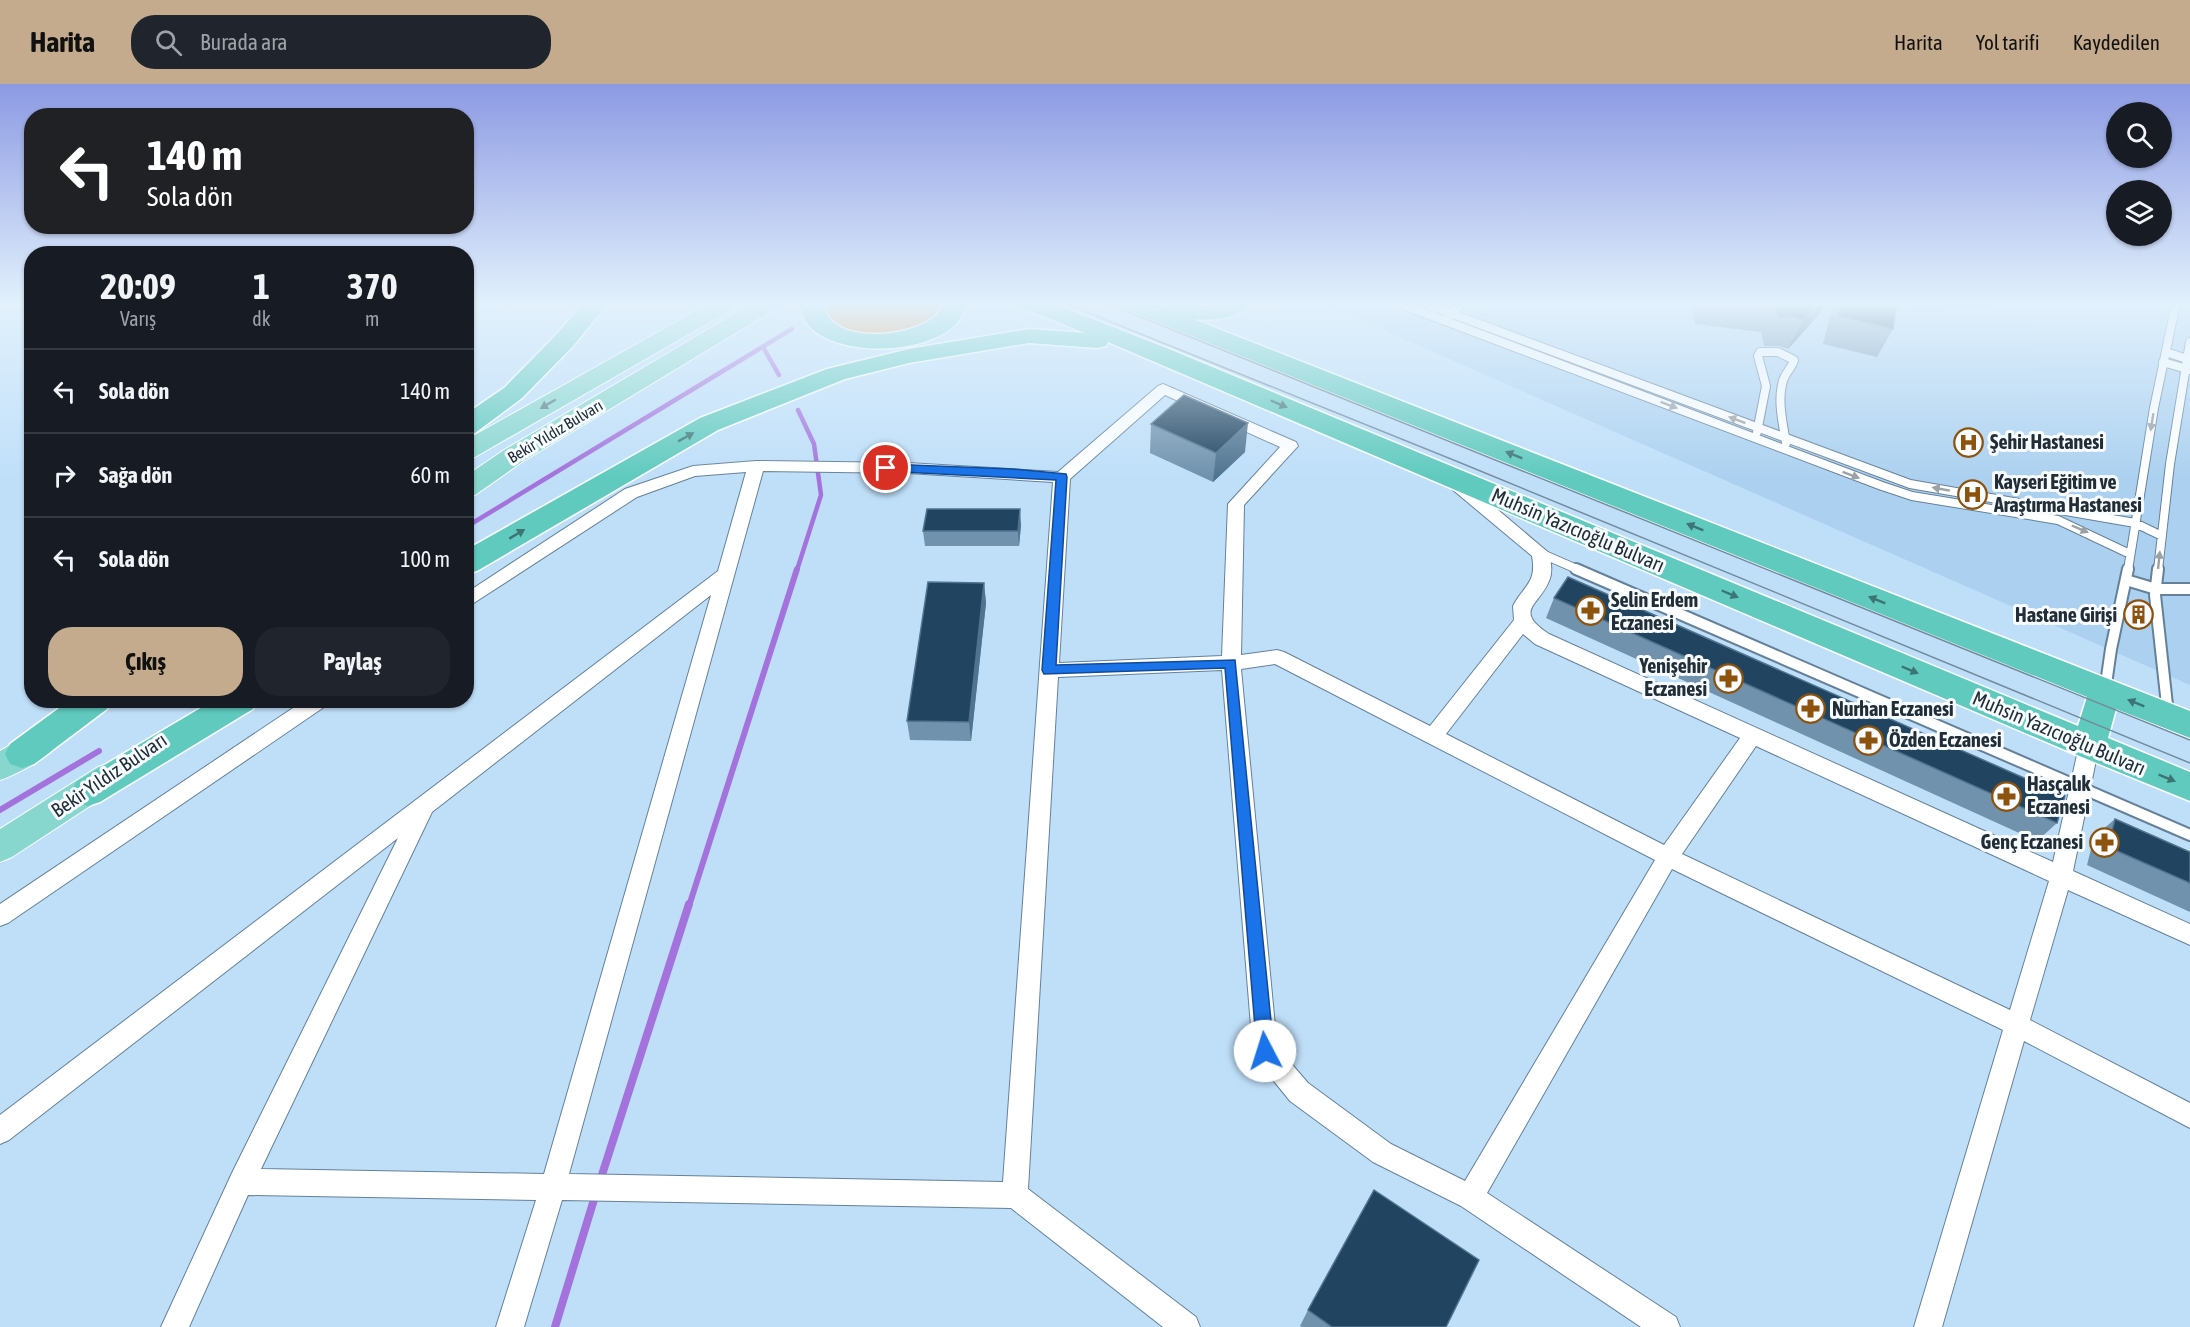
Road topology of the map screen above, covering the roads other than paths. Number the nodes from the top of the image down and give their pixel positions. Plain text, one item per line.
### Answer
1 (544, 361) edge
2 (624, 361) edge
3 (672, 361) edge
4 (889, 361) edge
5 (1177, 361) edge
6 (1276, 361) edge
7 (1560, 361) edge
8 (1573, 361) edge
9 (1761, 361) edge
10 (1794, 361) edge
11 (2163, 362) joint
12 (2188, 370) edge
13 (474, 421) edge
14 (1758, 427) junction
15 (1755, 438) junction
16 (1786, 438) junction
17 (474, 446) edge
18 (1784, 449) junction
19 (756, 466) junction
20 (1444, 474) junction
21 (1062, 477) junction
22 (474, 483) edge
23 (2135, 523) junction
24 (2162, 536) junction
25 (1540, 553) junction
26 (2130, 554) junction
27 (474, 559) edge
28 (726, 574) junction
29 (2126, 580) junction
30 (2156, 589) junction
31 (2190, 589) edge
32 (474, 597) edge
33 (1523, 621) junction
34 (1231, 663) junction
35 (1049, 670) junction
36 (2105, 691) junction
37 (84, 708) edge
38 (97, 708) edge
39 (205, 708) edge
40 (227, 708) edge
41 (308, 708) edge
42 (2179, 720) edge
43 (1753, 735) junction
44 (1433, 736) junction
45 (2089, 746) junction
46 (11, 761) edge
47 (2190, 787) edge
48 (2080, 788) junction
49 (88, 792) junction
50 (425, 805) junction
51 (2190, 835) edge
52 (0, 847) edge
53 (1668, 857) junction
54 (2061, 876) junction
55 (0, 916) edge
56 (2190, 935) edge
57 (2017, 1025) junction
58 (2190, 1116) edge
59 (0, 1131) edge
60 (242, 1182) junction
61 (553, 1187) junction
62 (1015, 1195) junction
63 (1470, 1197) junction
64 (175, 1327) edge
65 (510, 1327) edge
66 (1186, 1327) edge
67 (1666, 1327) edge
68 (1928, 1327) edge

1 - 13 highway
2 -> 17 main road, Bekir Yıldız Bulvarı
3 - 22 main road, Bekir Yıldız Bulvarı
27 -> 4 highway
5 -> 20 highway, Muhsin Yazıcıoğlu Bulvarı
36 -> 6 highway
7 -> 15 lane
14 -> 8 lane
9 - 14 lane
10 - 16 lane
11 - 12 lane
11 -> 23 lane
12 - 24 lane
14 - 15 lane
14 - 16 lane
15 - 18 lane
16 - 18 lane
23 -> 16 lane
18 -> 26 lane
19 - 21 street
19 - 28 street
19 - 32 street
20 - 25 street
20 -> 45 highway, Muhsin Yazıcıoğlu Bulvarı
21 - 34 street
21 - 35 street
23 - 24 lane
23 - 26 lane
30 -> 24 lane
25 - 33 street
25 - 48 lane
26 - 29 lane
28 - 50 street
28 - 61 street
29 - 30 lane
29 - 36 lane
30 - 31 lane
30 - 42 lane
33 - 43 street
33 - 44 street
34 - 35 street
34 - 44 street
34 - 63 street
35 - 62 street
42 -> 36 highway
36 - 45 highway
37 - 46 highway
38 - 46 main road
39 - 49 main road, Bekir Yıldız Bulvarı
40 - 49 highway
41 - 55 street
43 - 53 street
43 - 54 street
44 - 53 street
45 -> 47 highway, Muhsin Yazıcıoğlu Bulvarı
45 - 48 street
48 - 51 lane
48 - 54 street
49 - 52 main road, Bekir Yıldız Bulvarı
50 - 59 street
50 - 60 street
53 - 57 street
53 - 63 street
54 - 56 street
54 - 57 street
57 - 58 street
57 - 68 street
60 - 61 street
60 - 64 street
61 - 62 street
61 - 65 street
62 - 66 street
63 - 67 street

